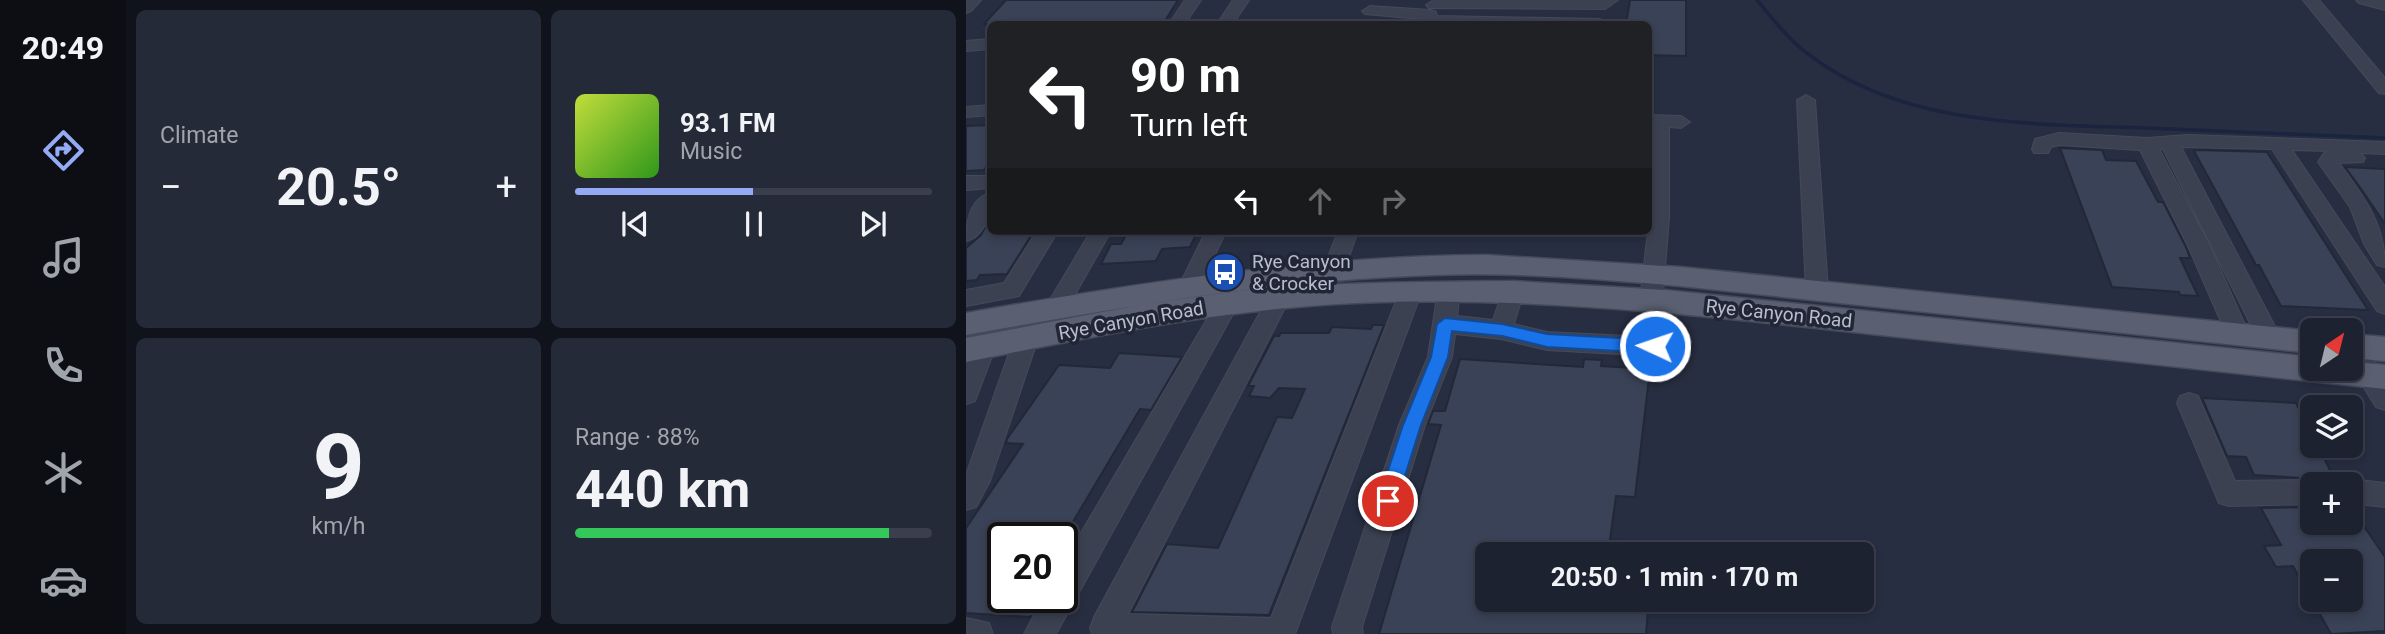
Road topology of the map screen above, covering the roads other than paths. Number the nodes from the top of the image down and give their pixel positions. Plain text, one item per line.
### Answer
1 (974, 0) edge
2 (1193, 0) edge
3 (1241, 0) edge
4 (1610, 0) edge
5 (2311, 0) edge
6 (2364, 0) edge
7 (2385, 5) edge
8 (966, 8) edge
9 (1369, 12) edge
10 (1431, 13) edge
11 (1179, 21) edge
12 (1227, 21) edge
13 (1554, 21) edge
14 (987, 44) edge
15 (966, 46) edge
16 (2385, 89) edge
17 (1806, 100) dead end
18 (1655, 121) edge
19 (1681, 122) dead end
20 (2169, 142) junction
21 (2278, 143) junction
22 (2147, 144) junction
23 (2385, 148) edge
24 (2041, 149) dead end
25 (2385, 159) edge
26 (987, 182) edge
27 (966, 183) edge
28 (987, 204) edge
29 (966, 234) edge
30 (1045, 235) edge
31 (1099, 235) edge
32 (1214, 235) edge
33 (1347, 235) edge
34 (2385, 259) edge
35 (1329, 282) junction
36 (1190, 286) junction
37 (1449, 290) junction
38 (1411, 291) junction
39 (1513, 291) junction
40 (1817, 291) junction
41 (1657, 292) junction
42 (966, 298) edge
43 (1279, 298) junction
44 (1228, 303) junction
45 (2385, 305) edge
46 (1056, 308) junction
47 (1445, 324) junction
48 (1502, 330) junction
49 (2237, 334) junction
50 (2269, 338) junction
51 (1026, 339) junction
52 (972, 340) edge
53 (2300, 341) edge
54 (2363, 347) edge
55 (2385, 349) edge
56 (2363, 360) edge
57 (2377, 376) edge
58 (966, 394) edge
59 (2385, 400) edge
60 (2189, 403) dead end
61 (2300, 492) edge
62 (2363, 492) edge
63 (2385, 495) edge
64 (966, 498) edge
65 (1078, 565) edge
66 (1051, 613) edge
67 (966, 633) edge
68 (978, 634) edge
69 (1039, 634) edge
70 (1348, 634) edge

1 - 8 street
2 - 11 lane
3 - 12 lane
4 - 10 street
5 - 16 street
6 - 7 street
9 - 10 lane
10 - 13 street
14 - 15 street
17 - 40 street
18 - 19 street
18 - 41 street
20 - 21 street
20 - 22 street
20 - 50 street
21 - 23 street
21 - 45 street
22 - 24 street
22 - 49 street
25 - 34 street
26 - 27 street
28 - 29 street
30 - 42 lane
31 - 46 street
32 - 36 street
33 - 35 street
35 - 36 main road, Rye Canyon Road
35 - 38 main road, Rye Canyon Road
35 - 41 main road, Rye Canyon Road
35 - 43 main road, Rye Canyon Road
36 - 46 main road, Rye Canyon Road
37 - 38 main road, Rye Canyon Road
37 - 39 main road, Rye Canyon Road
37 - 47 street
38 - 43 street
39 - 41 main road, Rye Canyon Road
39 - 48 street
40 - 41 main road, Rye Canyon Road
40 - 49 main road, Rye Canyon Road
41 - 48 street
41 - 57 main road, Rye Canyon Road
43 - 44 main road, Rye Canyon Road
44 - 51 main road, Rye Canyon Road
44 - 65 street
46 - 52 main road, Rye Canyon Road
47 - 48 street
47 - 70 street
49 - 50 main road, Rye Canyon Road
50 - 53 main road, Rye Canyon Road
51 - 52 main road, Rye Canyon Road
51 - 64 street
52 - 58 street
54 - 55 main road
56 - 57 street
57 - 59 street
60 - 61 street
62 - 63 street
66 - 69 street
67 - 68 street

